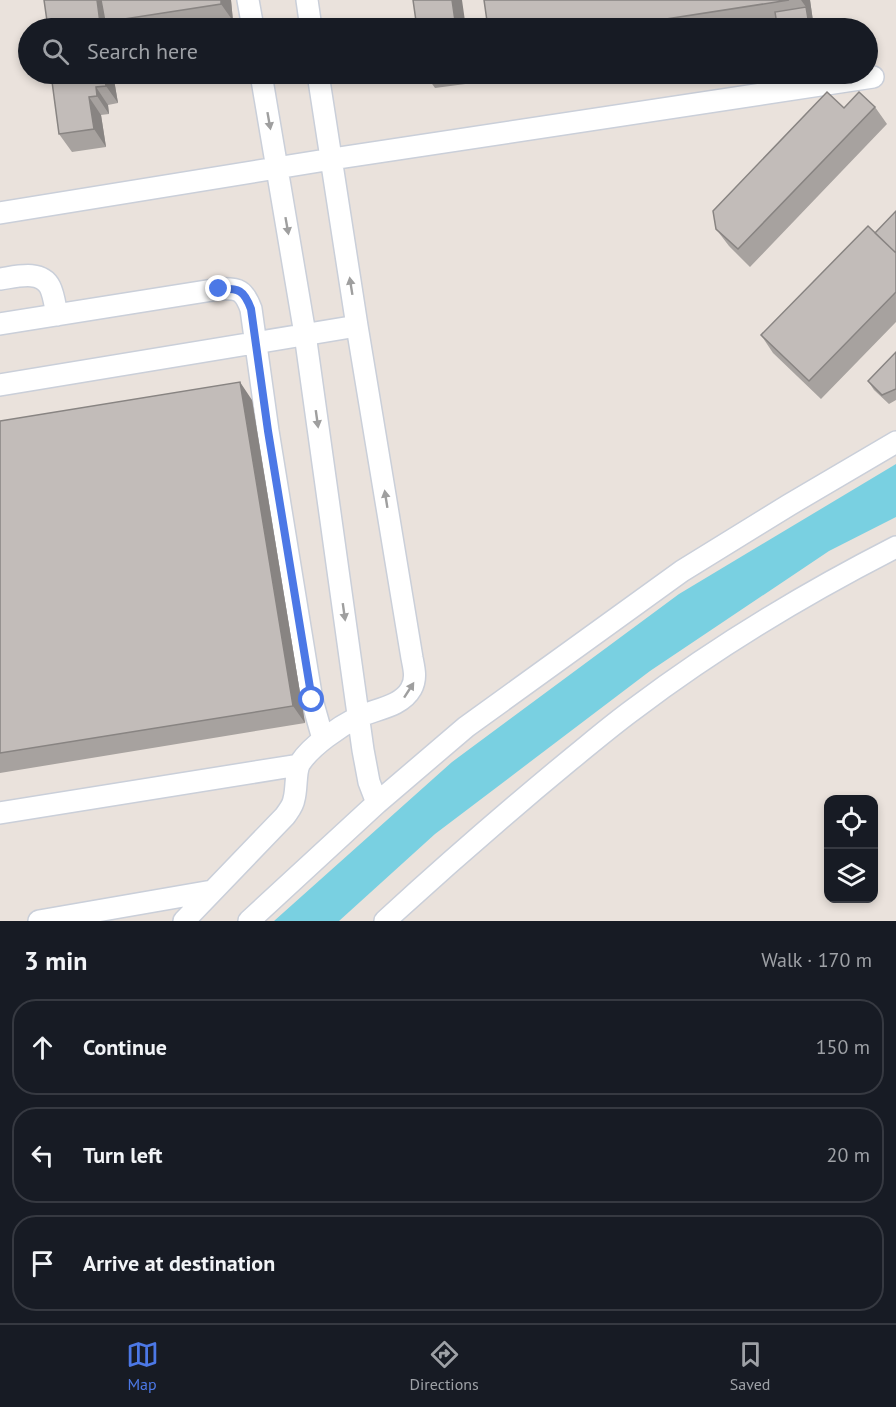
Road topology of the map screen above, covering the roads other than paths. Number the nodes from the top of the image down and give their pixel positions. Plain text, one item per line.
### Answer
1 (248, 0) edge
2 (307, 0) edge
3 (251, 18) edge
4 (310, 18) edge
5 (263, 84) edge
6 (320, 84) edge
7 (827, 84) edge
8 (332, 159) junction
9 (278, 168) junction
10 (0, 213) edge
11 (0, 279) edge
12 (57, 315) junction
13 (0, 324) edge
14 (357, 326) junction
15 (305, 334) junction
16 (255, 342) junction
17 (0, 385) edge
18 (896, 442) edge
19 (896, 547) edge
20 (358, 717) junction
21 (322, 739) junction
22 (299, 765) junction
23 (377, 803) junction
24 (0, 813) edge
25 (212, 891) junction
26 (39, 921) edge
27 (184, 921) edge
28 (249, 921) edge
29 (385, 921) edge

1 - 3 street
2 - 4 street
5 -> 9 street
6 - 8 street
7 - 8 street
8 - 9 street
14 -> 8 street
9 - 10 street
9 -> 15 street
11 - 12 street
12 - 13 street
12 - 16 street
14 - 15 street
20 -> 14 street
15 - 16 street
15 -> 20 street
16 - 17 street
16 - 21 street
18 - 23 street
19 - 29 street
20 - 21 street
20 - 23 street
21 - 22 street
22 - 24 street
22 - 25 street
23 - 28 street
25 - 26 street
25 - 27 street

